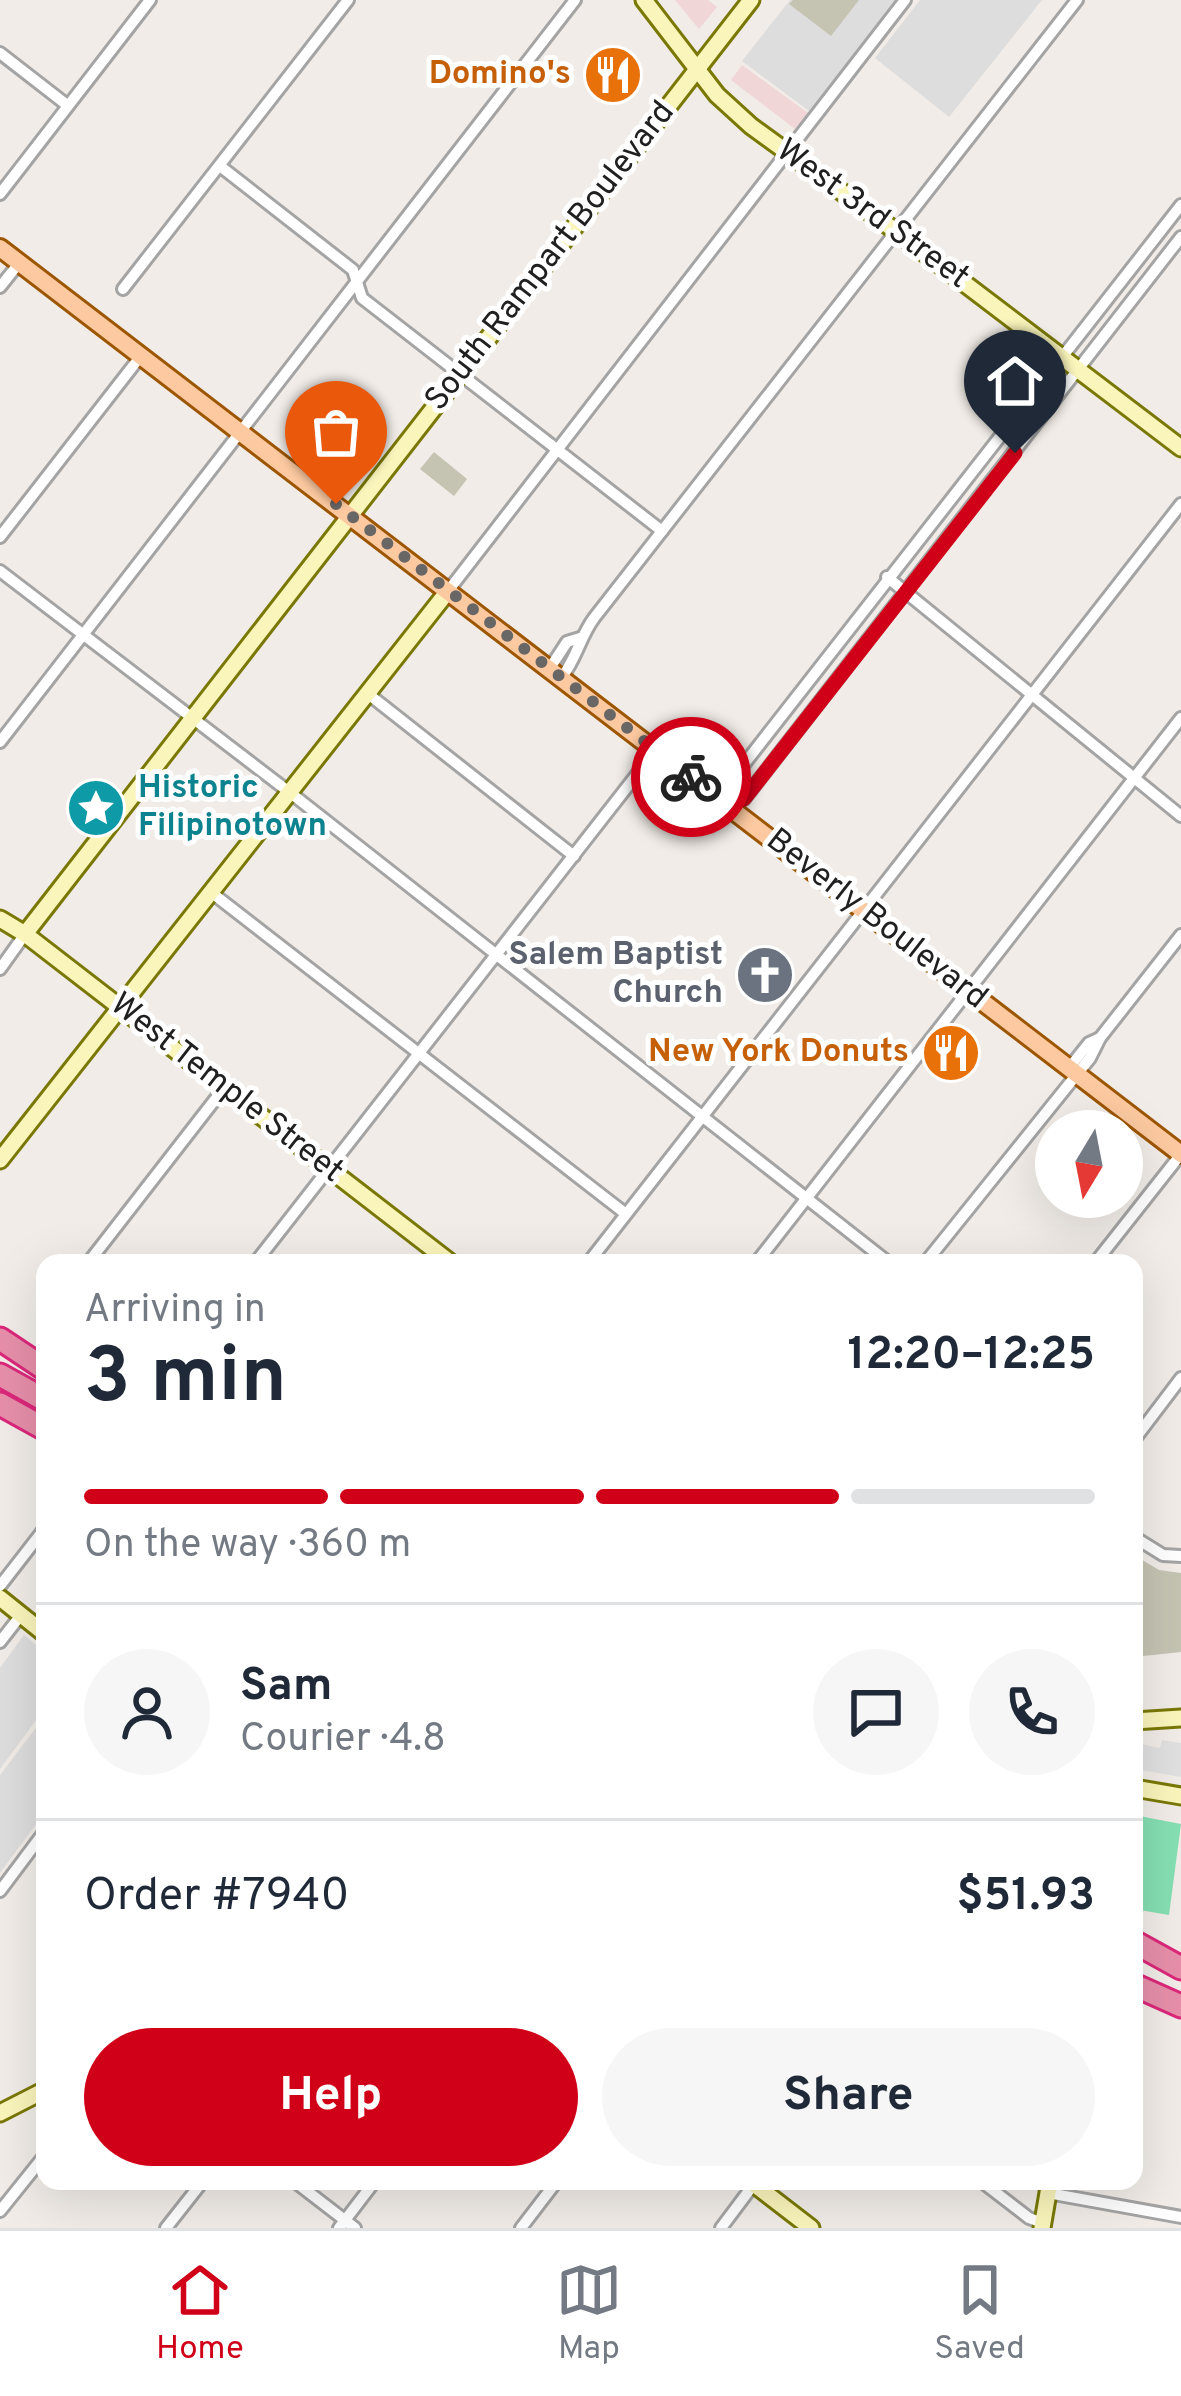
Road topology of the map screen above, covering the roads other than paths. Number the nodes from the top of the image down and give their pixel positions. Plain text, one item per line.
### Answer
1 (150, 0) edge
2 (348, 0) edge
3 (575, 0) edge
4 (644, 0) edge
5 (752, 0) edge
6 (905, 0) edge
7 (1077, 0) edge
8 (0, 53) edge
9 (696, 69) junction
10 (67, 105) junction
11 (789, 154) junction
12 (220, 166) junction
13 (0, 194) edge
14 (1181, 205) edge
15 (897, 232) junction
16 (1181, 237) edge
17 (0, 248) edge
18 (20, 262) junction
19 (357, 284) junction
20 (0, 287) edge
21 (124, 289) dead end
22 (1061, 356) junction
23 (140, 357) junction
24 (1078, 370) junction
25 (459, 376) junction
26 (241, 433) junction
27 (1181, 448) edge
28 (557, 450) junction
29 (1181, 504) edge
30 (351, 514) junction
31 (662, 531) junction
32 (0, 536) edge
33 (0, 571) edge
34 (887, 577) junction
35 (448, 591) junction
36 (905, 592) junction
37 (83, 636) junction
38 (556, 672) junction
39 (368, 693) junction
40 (1032, 695) junction
41 (191, 718) junction
42 (1181, 718) edge
43 (0, 742) edge
44 (656, 750) junction
45 (1134, 779) junction
46 (290, 792) junction
47 (726, 804) junction
48 (1181, 816) edge
49 (574, 856) junction
50 (212, 893) junction
51 (862, 910) junction
52 (0, 919) edge
53 (26, 934) junction
54 (1181, 935) edge
55 (497, 954) junction
56 (0, 969) edge
57 (969, 992) junction
58 (122, 1007) junction
59 (418, 1054) junction
60 (1073, 1071) junction
61 (224, 1088) junction
62 (702, 1117) junction
63 (1181, 1154) edge
64 (0, 1160) edge
65 (329, 1169) junction
66 (806, 1199) junction
67 (626, 1214) junction
68 (95, 1254) edge
69 (262, 1254) edge
70 (427, 1254) edge
71 (595, 1254) edge
72 (763, 1254) edge
73 (877, 1254) edge
74 (933, 1254) edge
75 (1102, 1254) edge
76 (0, 1339) edge
77 (36, 1363) edge
78 (0, 1375) edge
79 (1181, 1378) edge
80 (36, 1395) edge
81 (0, 1403) edge
82 (36, 1424) edge
83 (1143, 1428) edge
84 (36, 1540) edge
85 (1143, 1544) edge
86 (1181, 1556) edge
87 (0, 1586) edge
88 (0, 1598) edge
89 (21, 1615) junction
90 (36, 1627) edge
91 (0, 1642) edge
92 (1181, 1718) edge
93 (1143, 1720) edge
94 (1143, 1790) edge
95 (1181, 1796) edge
96 (36, 1843) edge
97 (0, 1892) edge
98 (1143, 1947) edge
99 (1143, 1962) edge
100 (1181, 1968) edge
101 (1181, 1979) edge
102 (1143, 1989) edge
103 (1181, 2006) edge
104 (36, 2095) edge
105 (0, 2113) edge
106 (36, 2167) edge
107 (195, 2190) edge
108 (305, 2190) edge
109 (369, 2190) edge
110 (549, 2190) edge
111 (747, 2190) edge
112 (762, 2190) edge
113 (993, 2190) edge
114 (1049, 2190) edge
115 (1062, 2190) edge
116 (0, 2211) edge
117 (1181, 2217) edge
118 (346, 2225) edge
119 (1043, 2226) edge
120 (166, 2228) edge
121 (521, 2228) edge
122 (721, 2228) edge
123 (811, 2228) edge

1 - 10 street
2 - 12 street
3 - 19 street
4 - 9 street, West 3rd Street
5 - 9 street, South Rampart Boulevard
6 - 11 street
7 - 15 street
8 - 10 street
9 - 11 street, West 3rd Street
9 - 25 street, South Rampart Boulevard
10 - 13 street
11 - 15 street, West 3rd Street
11 - 28 street
12 - 19 street
12 - 21 street
14 - 22 street
15 - 22 street, West 3rd Street
15 - 31 street
16 - 24 street
17 - 18 main road, Beverly Boulevard
18 - 20 street
18 - 23 main road, Beverly Boulevard
19 - 25 street
19 - 26 street
22 - 24 street, West 3rd Street
22 - 34 street
23 - 26 main road, Beverly Boulevard
23 - 32 street
24 - 27 street, West 3rd Street
24 - 36 street
25 - 28 street
25 - 30 street, South Rampart Boulevard
26 - 30 main road, Beverly Boulevard
26 - 37 street
28 - 31 street
28 - 35 street
29 - 40 street
30 - 35 main road, Beverly Boulevard
30 - 41 street, South Rampart Boulevard
31 - 38 street
33 - 37 street
34 - 36 street
34 - 47 street
35 - 38 main road, Beverly Boulevard
35 - 39 street
36 - 40 street
36 - 47 street
37 - 41 street
37 - 43 street
38 - 44 main road, Beverly Boulevard
39 - 46 street
39 - 49 street
40 - 45 street
40 - 51 street
41 - 46 street
41 - 53 street, South Rampart Boulevard
42 - 45 street
44 - 47 main road, Beverly Boulevard
44 - 49 street
45 - 48 street
45 - 57 street
46 - 50 street
46 - 55 street
47 - 51 main road, Beverly Boulevard
49 - 55 street
50 - 58 street
50 - 59 street
51 - 57 main road, Beverly Boulevard
51 - 62 street
52 - 53 street, West Temple Street
53 - 56 street
53 - 58 street, West Temple Street
54 - 60 street
55 - 59 street
55 - 62 street
57 - 60 main road, Beverly Boulevard
57 - 66 street
58 - 61 street, West Temple Street
58 - 64 street
59 - 65 street
59 - 67 street
60 - 63 main road, Beverly Boulevard
60 - 74 street
61 - 65 street, West Temple Street
61 - 68 street
62 - 66 street
62 - 67 street
63 - 75 street
65 - 69 street
65 - 70 street, West Temple Street
66 - 72 street
66 - 73 street
67 - 71 street
76 - 77 highway
78 - 80 highway
79 - 83 street
81 - 82 highway
84 - 87 street
85 - 86 street
88 - 89 street
89 - 90 street
89 - 91 street
92 - 93 street
94 - 95 street
96 - 97 street
98 - 100 highway
99 - 101 highway
102 - 103 highway
104 - 105 street
106 - 116 street
107 - 120 street
108 - 118 street
109 - 118 street
110 - 121 street
111 - 122 street
112 - 123 street
113 - 119 street
114 - 119 street
115 - 117 street

